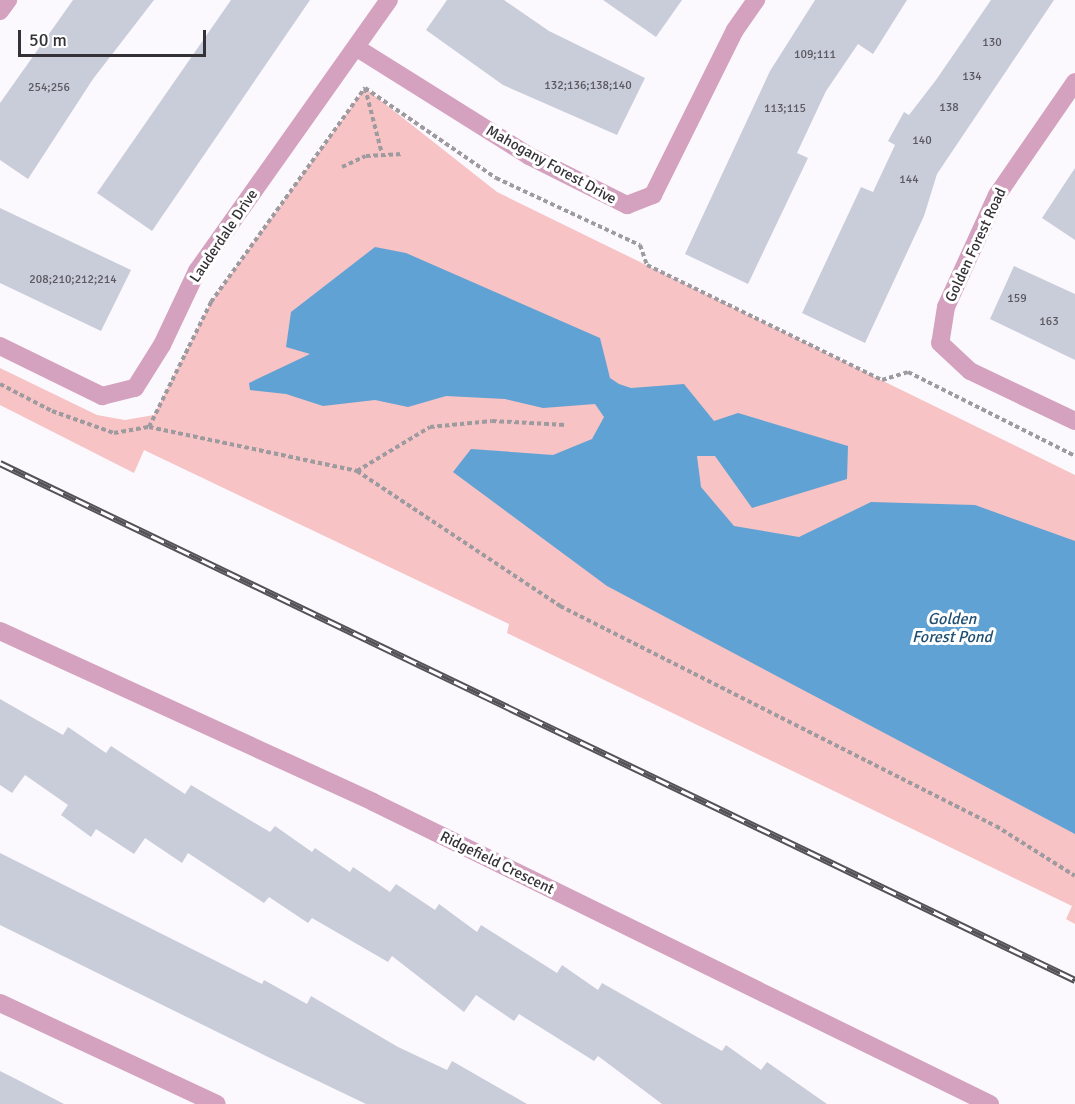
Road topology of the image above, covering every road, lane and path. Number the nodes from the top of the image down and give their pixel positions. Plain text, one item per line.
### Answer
1 (8, 0) edge
2 (389, 0) edge
3 (756, 0) edge
4 (0, 11) edge
5 (357, 48) junction
6 (1075, 82) edge
7 (364, 88) junction
8 (382, 154) junction
9 (403, 154) dead end
10 (342, 167) dead end
11 (0, 346) edge
12 (0, 384) edge
13 (1075, 421) edge
14 (566, 425) dead end
15 (149, 427) junction
16 (1075, 456) edge
17 (357, 471) junction
18 (0, 631) edge
19 (1075, 876) edge
20 (0, 1003) edge
21 (217, 1104) edge
22 (990, 1104) edge

1 - 4 street
2 - 5 street, Lauderdale Drive
3 - 5 street, Mahogany Forest Drive
5 - 11 street, Lauderdale Drive
6 - 13 street, Golden Forest Road
7 - 8 path
7 - 15 path
7 - 16 path
8 - 9 path
8 - 10 path
12 - 15 path
14 - 17 path
15 - 17 path
17 - 19 path
18 - 22 street, Ridgefield Crescent
20 - 21 street

